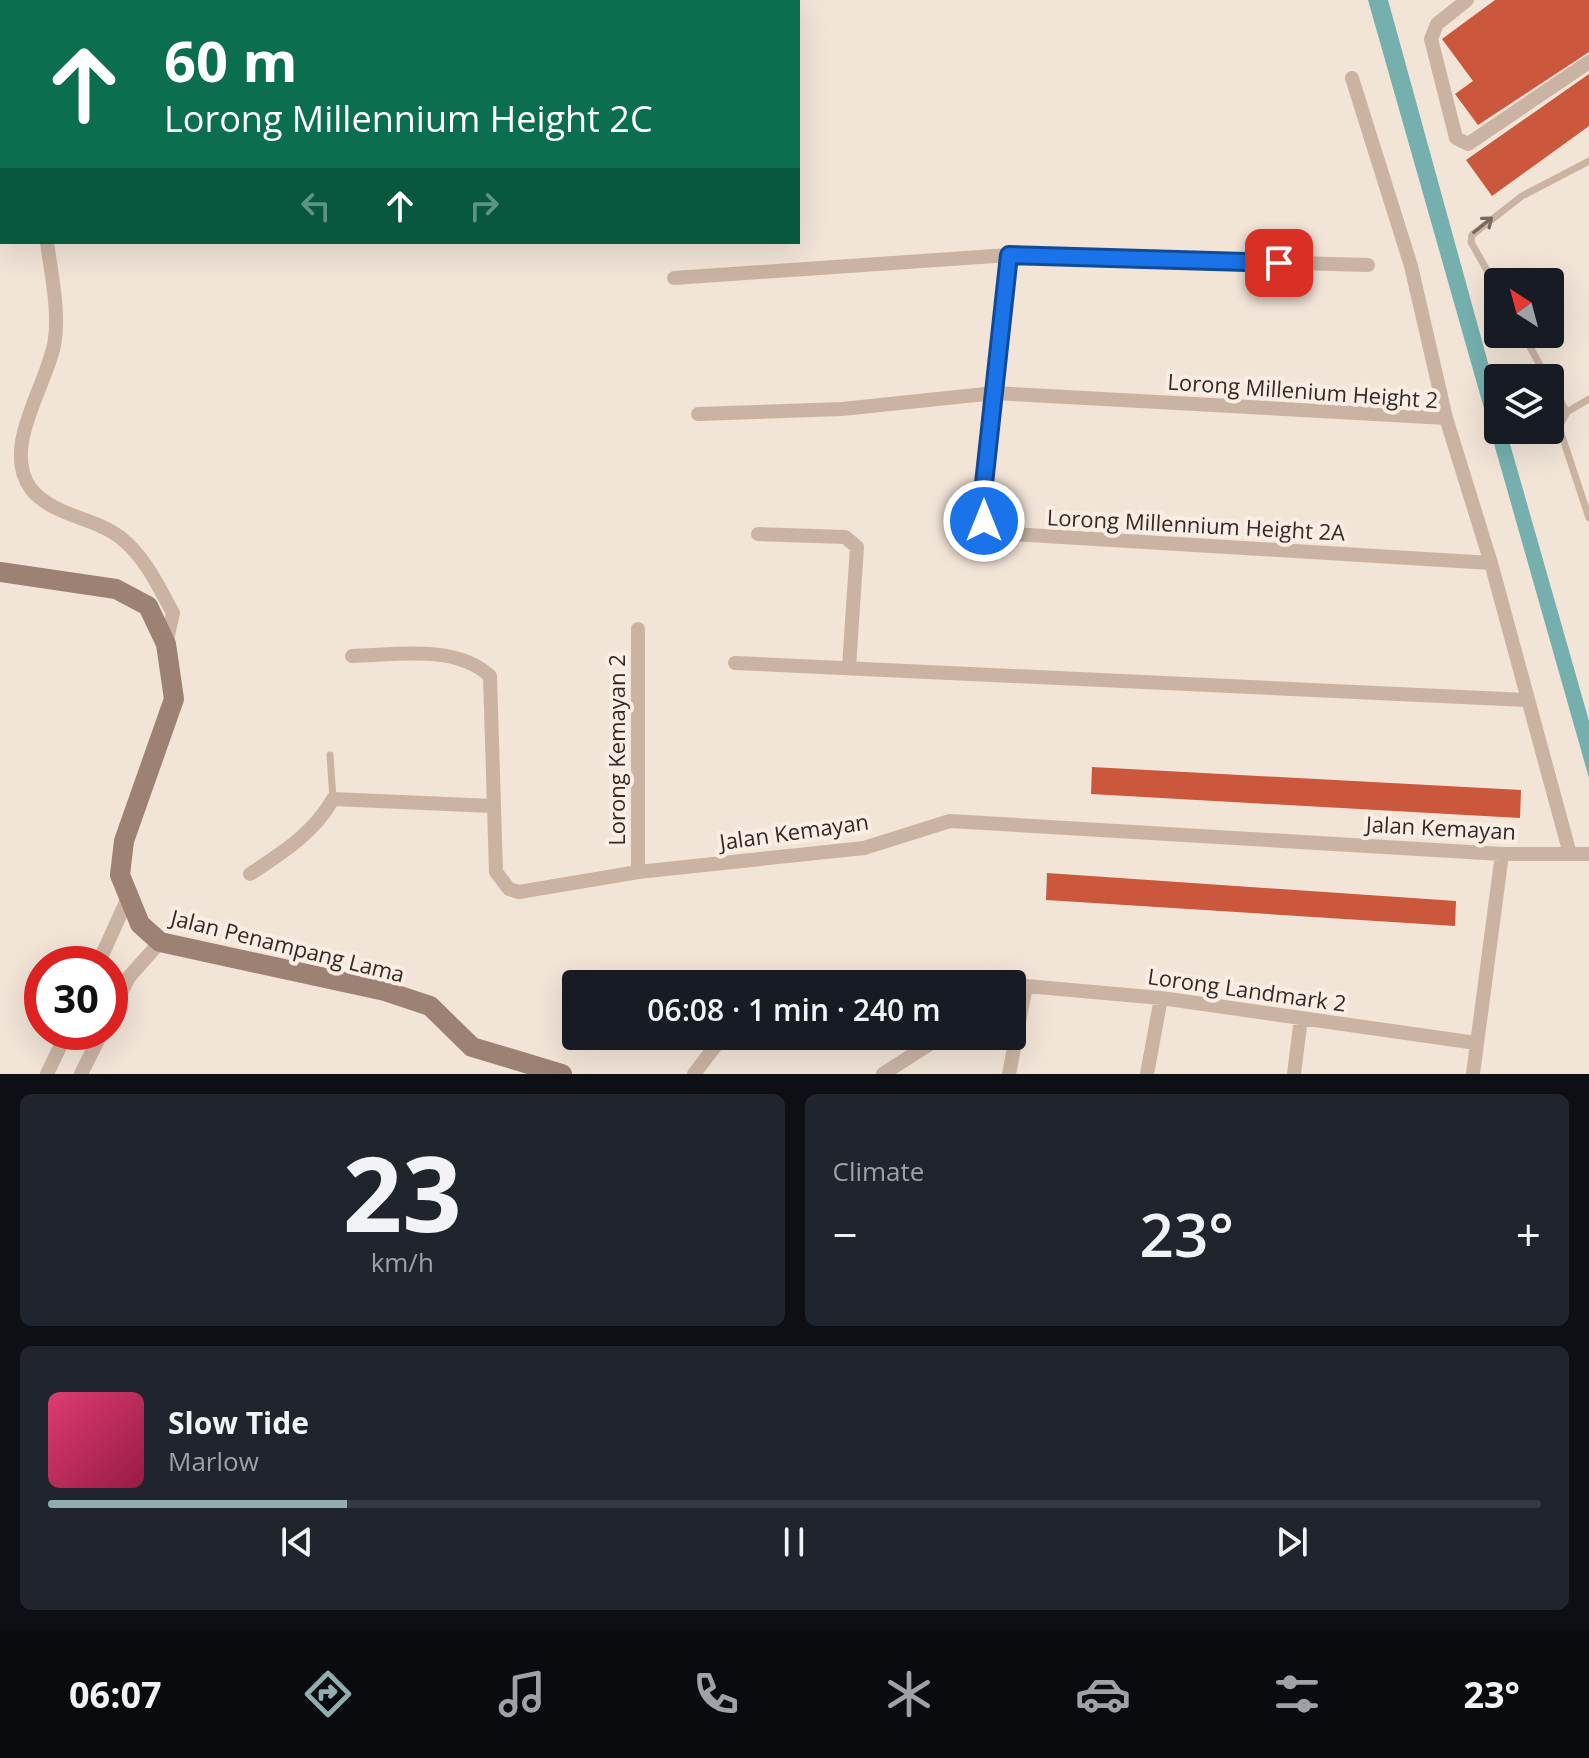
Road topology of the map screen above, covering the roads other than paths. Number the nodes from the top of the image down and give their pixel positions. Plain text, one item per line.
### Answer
1 (1467, 0) edge
2 (1589, 62) edge
3 (1352, 78) dead end
4 (1589, 161) edge
5 (47, 244) edge
6 (1009, 255) junction
7 (1368, 265) dead end
8 (1486, 268) edge
9 (674, 278) dead end
10 (995, 393) junction
11 (1589, 399) edge
12 (1564, 407) edge
13 (1567, 412) junction
14 (698, 414) dead end
15 (1446, 418) junction
16 (1589, 518) edge
17 (758, 534) dead end
18 (1491, 563) junction
19 (0, 572) edge
20 (638, 629) dead end
21 (166, 644) junction
22 (352, 656) dead end
23 (735, 663) dead end
24 (849, 667) junction
25 (1528, 700) junction
26 (330, 755) dead end
27 (333, 799) junction
28 (492, 806) junction
29 (1502, 854) junction
30 (1570, 854) junction
31 (1589, 854) edge
32 (638, 872) junction
33 (250, 874) dead end
34 (127, 900) junction
35 (160, 942) junction
36 (106, 946) edge
37 (128, 979) edge
38 (1026, 988) edge
39 (1161, 998) junction
40 (1301, 1018) junction
41 (1476, 1043) junction
42 (58, 1050) edge
43 (93, 1050) edge
44 (712, 1050) edge
45 (920, 1050) edge
46 (1012, 1050) edge
47 (47, 1074) edge
48 (81, 1074) edge
49 (562, 1074) edge
50 (694, 1074) edge
51 (883, 1074) edge
52 (1009, 1074) edge
53 (1147, 1074) edge
54 (1294, 1074) edge
55 (1473, 1074) edge

1 - 2 street
3 - 15 street
8 -> 4 lane
5 - 21 street
6 - 7 street
6 - 9 street
6 - 10 street
10 - 14 street, Lorong Millenium Height 2
10 - 15 street, Lorong Millenium Height 2
10 - 18 street, Lorong Millennium Height 2A
11 - 13 lane
12 - 13 lane
13 - 16 lane
15 - 18 street, Lorong Millenium Height 2
17 - 24 street
18 - 25 street, Lorong Millenium Height 2
19 - 21 main road, Jalan Penampang Lama
20 - 32 street, Lorong Kemayan 2
21 - 34 main road, Jalan Penampang Lama
22 - 28 street, Jalan Kemayan
23 - 24 street
24 - 25 street
25 - 30 street, Lorong Millenium Height 2
26 - 27 lane
27 - 28 street
27 - 33 street
28 - 32 street, Jalan Kemayan
29 - 30 street, Jalan Kemayan
29 - 32 street, Jalan Kemayan
29 - 41 street
30 - 31 street, Jalan Kemayan
34 - 35 main road, Jalan Penampang Lama
34 - 36 street
35 - 37 street
35 - 49 main road, Jalan Penampang Lama
38 - 39 street, Lorong Landmark 2
39 - 40 street, Lorong Landmark 2
39 - 53 street
40 - 41 street, Lorong Landmark 2
40 - 54 street
41 - 55 street
42 - 47 street
43 - 48 street
44 - 50 street
45 - 51 street
46 - 52 street

